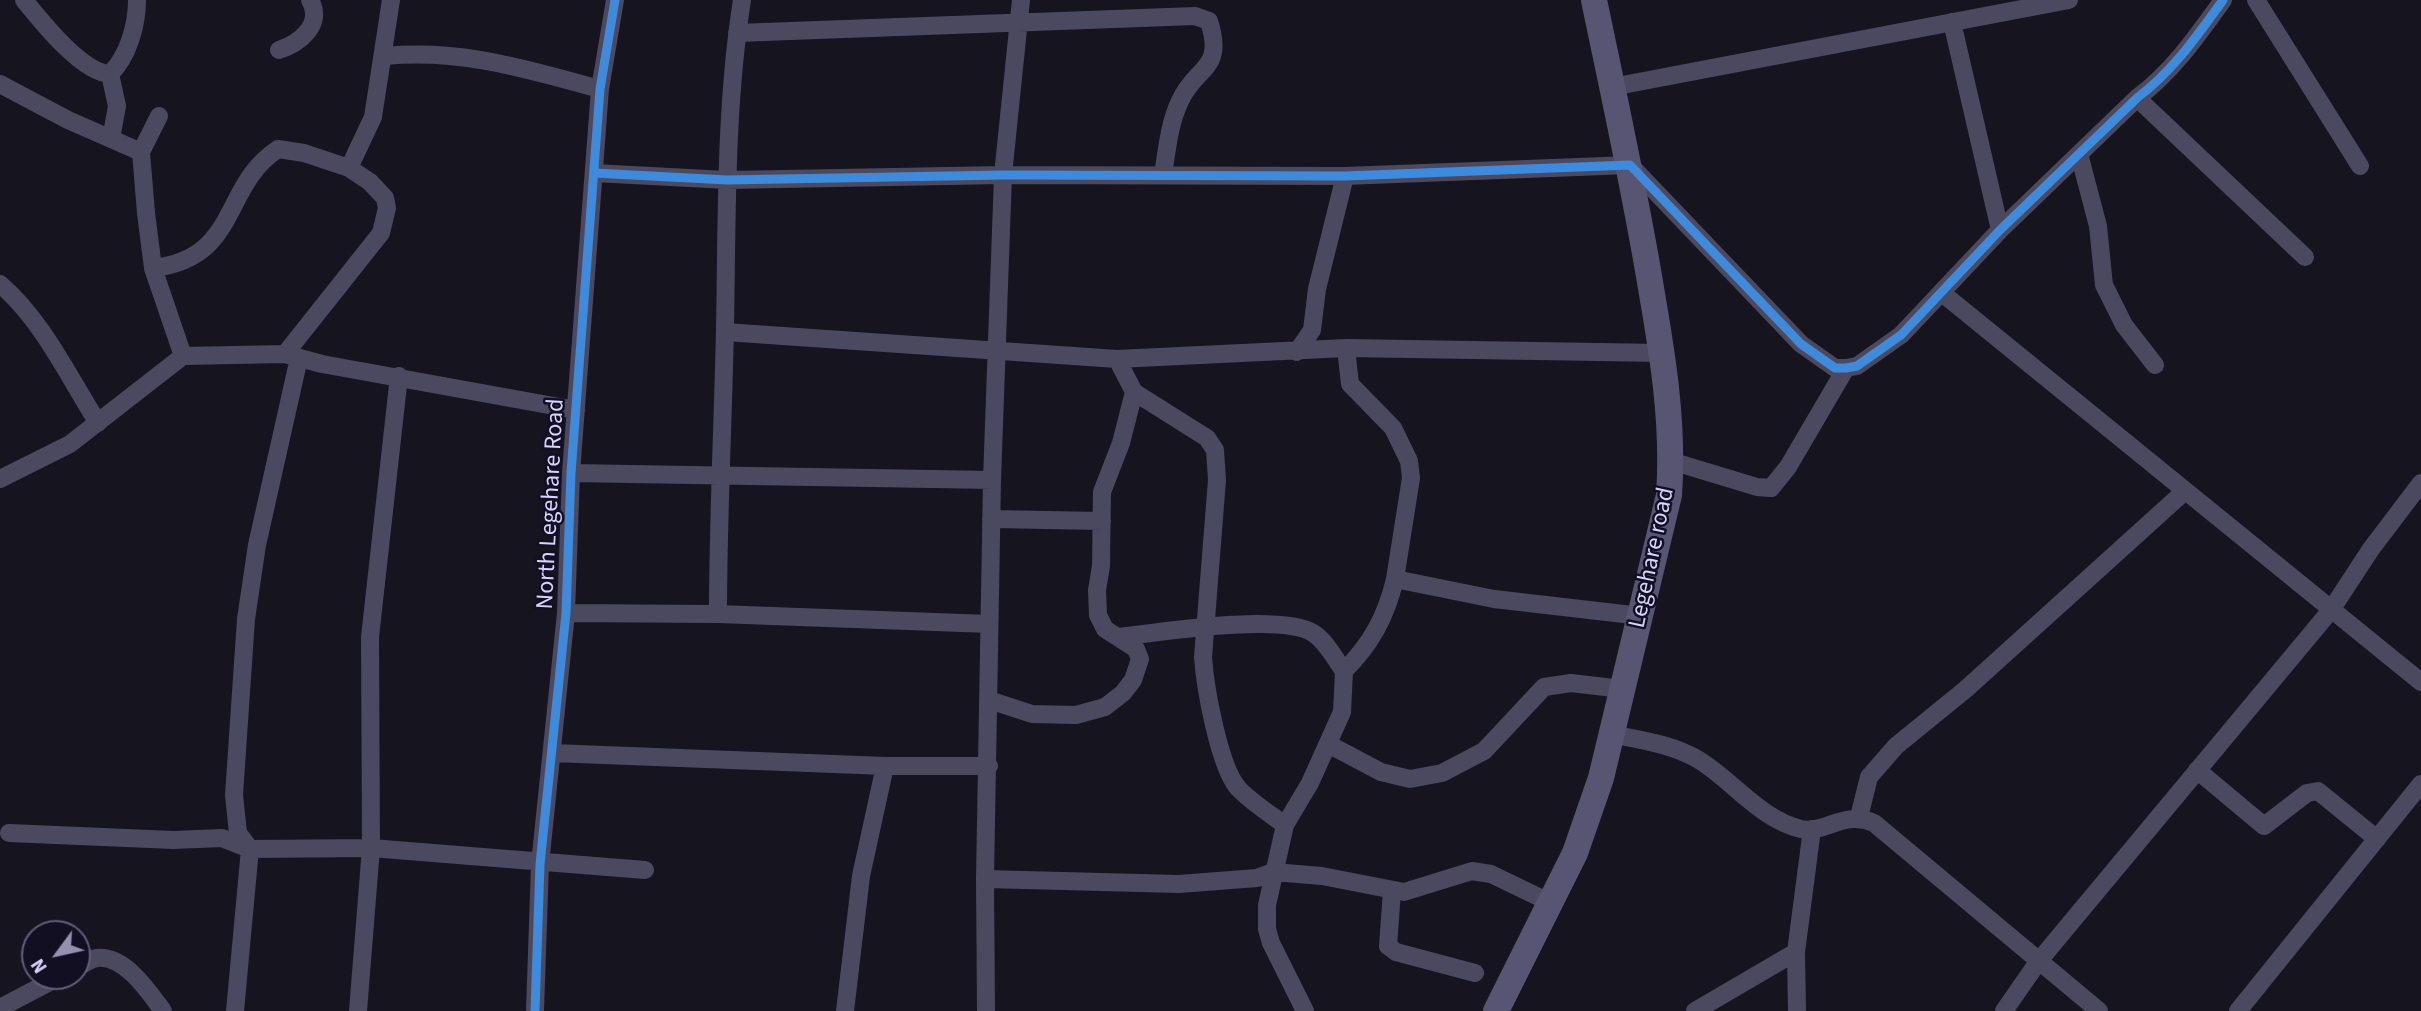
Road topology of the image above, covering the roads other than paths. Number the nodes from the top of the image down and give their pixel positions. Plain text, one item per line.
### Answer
1 (24, 0) edge
2 (136, 0) edge
3 (310, 0) edge
4 (391, 0) edge
5 (615, 0) edge
6 (742, 0) edge
7 (1021, 0) edge
8 (1594, 0) edge
9 (2069, 0) edge
10 (2223, 0) edge
11 (2256, 0) edge
12 (1952, 22) junction
13 (1019, 23) junction
14 (737, 33) junction
15 (279, 50) dead end
16 (385, 56) junction
17 (110, 74) junction
18 (0, 84) edge
19 (1612, 87) junction
20 (600, 89) junction
21 (2137, 98) junction
22 (159, 116) dead end
23 (111, 139) junction
24 (141, 152) junction
25 (2079, 154) junction
26 (1630, 165) junction
27 (2360, 166) dead end
28 (349, 168) junction
29 (594, 173) junction
30 (1003, 175) junction
31 (1163, 175) junction
32 (1345, 176) junction
33 (727, 180) junction
34 (2000, 230) junction
35 (2305, 257) dead end
36 (153, 268) junction
37 (0, 284) edge
38 (1942, 293) junction
39 (725, 332) junction
40 (1346, 348) junction
41 (998, 350) junction
42 (1297, 352) junction
43 (1662, 353) junction
44 (183, 356) junction
45 (292, 356) junction
46 (1117, 359) junction
47 (2155, 366) dead end
48 (1846, 369) junction
49 (400, 376) junction
50 (1134, 392) junction
51 (576, 410) junction
52 (99, 423) junction
53 (1671, 461) junction
54 (570, 473) junction
55 (718, 473) junction
56 (0, 479) edge
57 (992, 480) junction
58 (2421, 483) edge
59 (2185, 491) junction
60 (991, 519) junction
61 (1102, 521) junction
62 (1395, 579) junction
63 (2331, 610) junction
64 (566, 613) junction
65 (718, 614) junction
66 (1641, 616) junction
67 (989, 624) junction
68 (1205, 628) junction
69 (1120, 637) junction
70 (1344, 671) junction
71 (2421, 682) edge
72 (1622, 689) junction
73 (989, 700) junction
74 (1611, 734) junction
75 (1328, 744) junction
76 (553, 753) junction
77 (885, 766) junction
78 (989, 766) junction
79 (2197, 770) junction
80 (2421, 784) edge
81 (1859, 817) junction
82 (1285, 825) junction
83 (1812, 829) junction
84 (9, 833) dead end
85 (2377, 839) junction
86 (371, 848) junction
87 (250, 849) junction
88 (540, 864) junction
89 (645, 870) dead end
90 (1273, 872) junction
91 (985, 879) junction
92 (1392, 891) junction
93 (1551, 903) junction
94 (1796, 952) junction
95 (91, 960) edge
96 (2038, 962) junction
97 (1475, 973) dead end
98 (34, 990) edge
99 (0, 1008) edge
100 (163, 1011) edge
101 (235, 1011) edge
102 (358, 1011) edge
103 (535, 1011) edge
104 (845, 1011) edge
105 (986, 1011) edge
106 (1305, 1011) edge
107 (1496, 1011) edge
108 (1695, 1011) edge
109 (1797, 1011) edge
110 (2004, 1011) edge
111 (2099, 1011) edge
112 (2238, 1011) edge

1 - 17 street
2 - 17 street
3 - 15 street
4 - 16 street
5 - 20 street, North Legehare Road
6 - 14 street
7 - 13 street
8 - 19 main road, Legehare road
9 - 12 street
10 - 21 street
11 - 27 street
12 - 19 street
12 - 34 street
13 - 14 street
13 - 30 street
13 - 31 street
14 - 33 street
16 - 20 street
16 - 28 street
17 - 23 street
18 - 23 street
19 - 26 main road, Legehare road
20 - 29 street, North Legehare Road
21 - 25 street
21 - 35 street
22 - 24 street
23 - 24 street
24 - 36 street
25 - 34 street
25 - 47 street
26 - 32 street
26 - 43 main road, Legehare road
26 - 48 street
28 - 36 street
28 - 45 street
29 - 33 street
29 - 51 street, North Legehare Road
30 - 31 street
30 - 33 street
30 - 41 street
31 - 32 street
32 - 42 street
33 - 39 street
34 - 38 street
36 - 44 street
37 - 52 street
38 - 48 street
38 - 59 street
39 - 41 street
39 - 55 street
40 - 42 street
40 - 43 street
40 - 62 street
41 - 46 street
41 - 57 street
42 - 46 street
43 - 53 main road, Legehare road
44 - 45 street
44 - 52 street
45 - 49 street
45 - 87 street
46 - 50 street
48 - 53 street
49 - 51 street
49 - 86 street
50 - 61 street
50 - 68 street
51 - 54 street, North Legehare Road
52 - 56 street
53 - 66 main road, Legehare road
54 - 55 street
54 - 64 street, North Legehare Road
55 - 57 street
55 - 65 street
57 - 60 street
58 - 63 street
59 - 63 street
59 - 81 street
60 - 61 street
60 - 67 street
61 - 69 street
62 - 66 street
62 - 70 street
63 - 71 street
63 - 79 street
64 - 65 street
64 - 76 street, North Legehare Road
65 - 67 street
66 - 72 main road, Legehare road
67 - 73 street
68 - 69 street
68 - 70 street
68 - 82 street
69 - 73 street
70 - 75 street
72 - 74 main road, Legehare road
72 - 75 street
73 - 78 street
74 - 83 street
74 - 93 main road, Legehare road
75 - 82 street
76 - 77 street
76 - 88 street, North Legehare Road
77 - 78 street
77 - 104 street
78 - 91 street
79 - 85 street
79 - 96 street
80 - 85 street
81 - 83 street
81 - 96 street
82 - 90 street
83 - 94 street
84 - 87 street
85 - 112 street
86 - 87 street
86 - 88 street
86 - 102 street
87 - 101 street
88 - 89 street
88 - 103 street, North Legehare Road
90 - 91 street
90 - 92 street
90 - 106 street
91 - 105 street
92 - 93 street
92 - 97 street
93 - 107 main road, Legehare road
94 - 108 street
94 - 109 street
95 - 100 street
96 - 110 street
96 - 111 street
98 - 99 street

